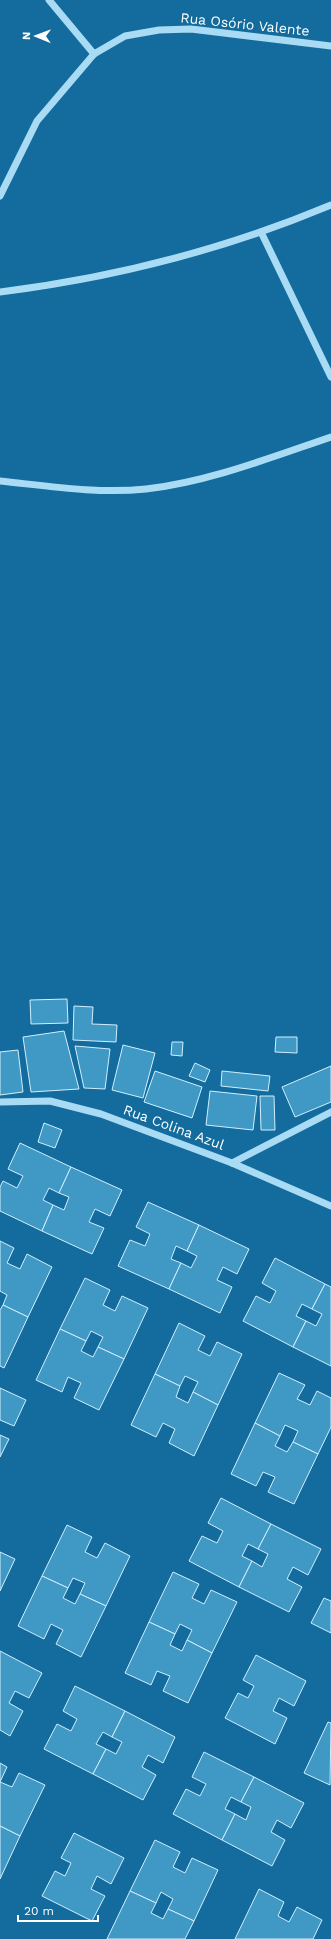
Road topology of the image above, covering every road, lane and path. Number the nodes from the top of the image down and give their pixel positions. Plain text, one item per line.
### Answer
1 (49, 0) edge
2 (331, 46) edge
3 (94, 54) junction
4 (0, 196) edge
5 (331, 206) edge
6 (261, 232) junction
7 (0, 292) edge
8 (331, 376) edge
9 (331, 437) edge
10 (0, 482) edge
11 (0, 1102) edge
12 (331, 1112) edge
13 (232, 1162) junction
14 (331, 1206) edge

1 - 3 street
2 - 3 street, Rua Osório Valente
3 - 4 street, Rua Osório Valente
5 - 6 street
6 - 7 street
6 - 8 street
9 - 10 street
11 - 13 street, Rua Colina Azul
12 - 13 street
13 - 14 street, Rua Colina Azul

